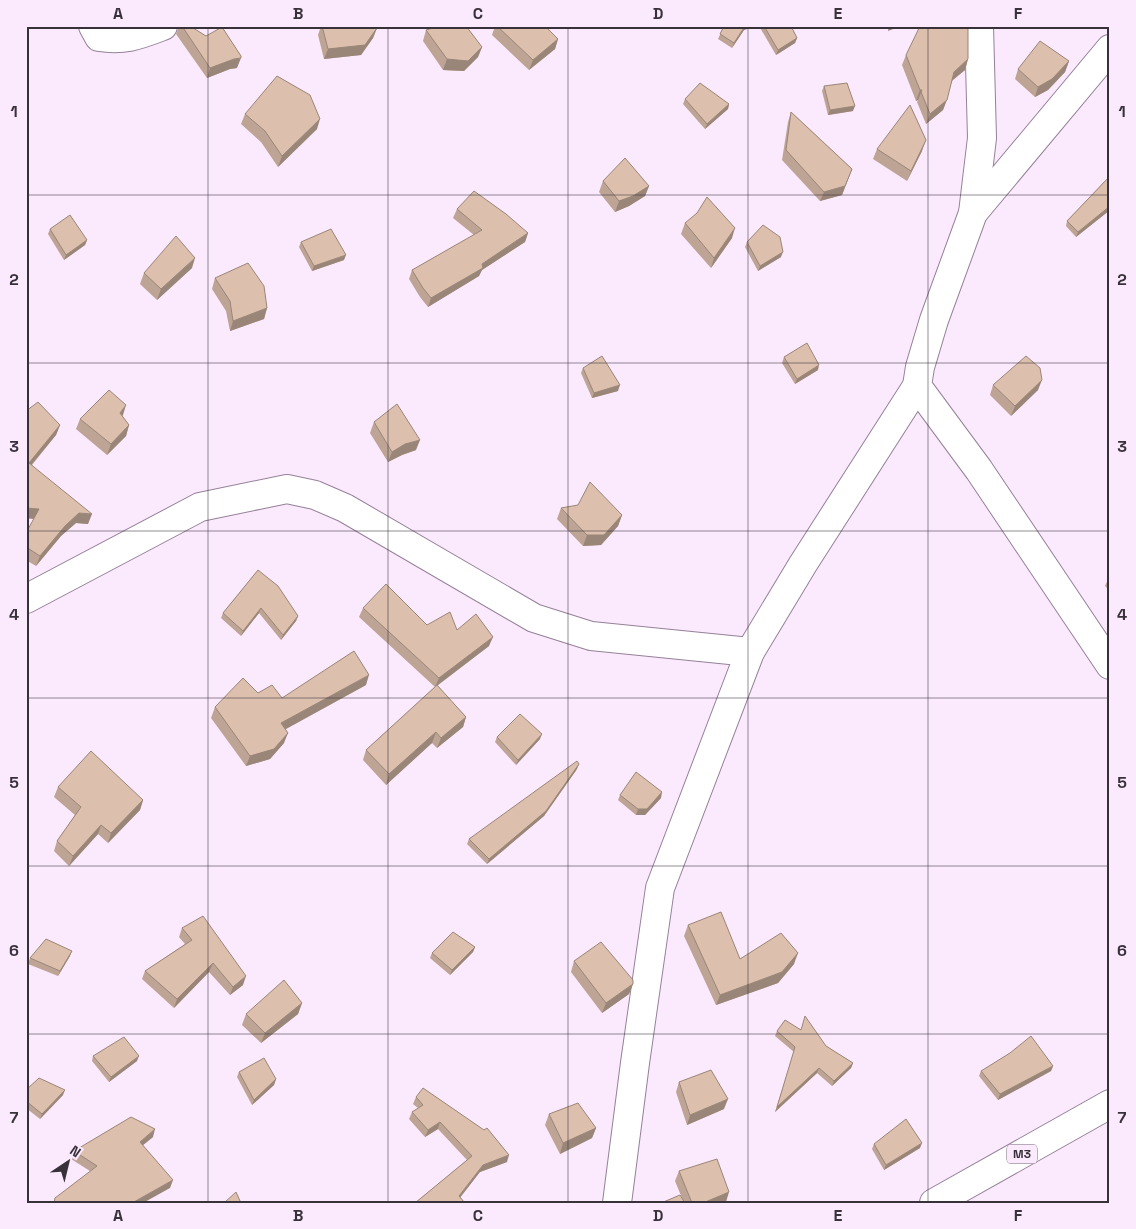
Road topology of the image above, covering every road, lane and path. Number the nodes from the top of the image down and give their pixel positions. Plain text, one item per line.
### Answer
1 (93, 26) edge
2 (163, 26) edge
3 (979, 26) edge
4 (1110, 49) edge
5 (973, 212) junction
6 (917, 386) junction
7 (26, 599) edge
8 (750, 652) junction
9 (1107, 653) edge
10 (1110, 1104) edge
11 (617, 1203) edge
12 (934, 1203) edge

1 - 2 street
3 - 5 street
4 - 5 street
5 - 6 street
6 - 8 street
6 - 9 street
7 - 8 street
8 - 11 street
10 - 12 street, M3

